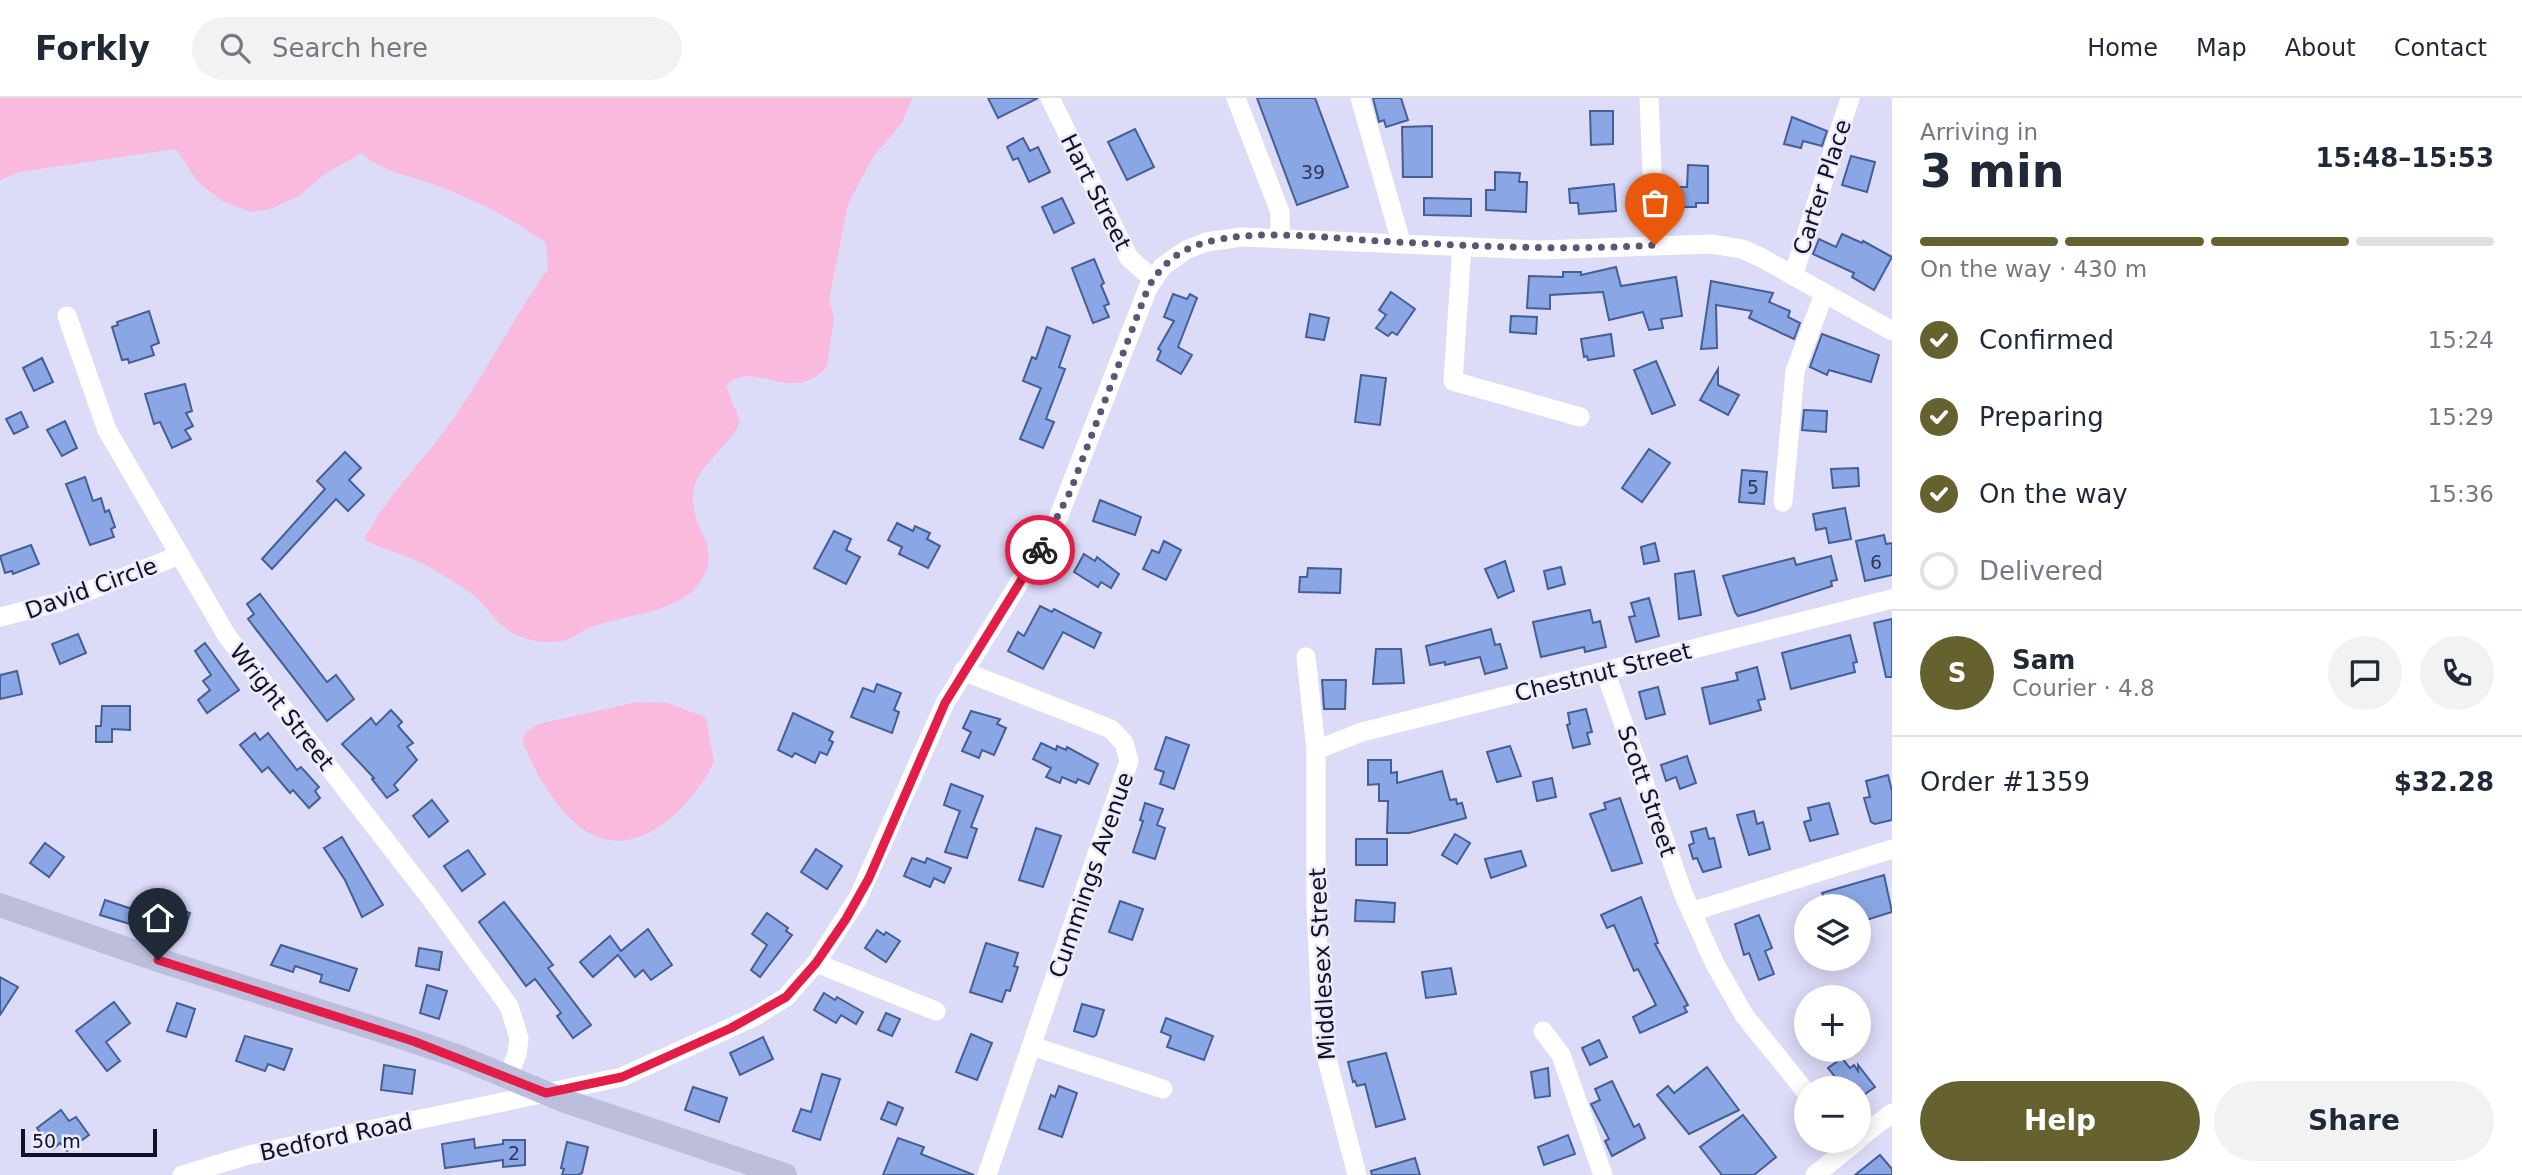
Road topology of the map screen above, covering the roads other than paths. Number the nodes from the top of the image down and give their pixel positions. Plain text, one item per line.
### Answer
1 (1049, 98) edge
2 (1236, 98) edge
3 (1360, 98) edge
4 (1649, 98) edge
5 (1850, 98) edge
6 (1280, 237) junction
7 (1401, 242) junction
8 (1655, 245) junction
9 (1462, 246) junction
10 (1793, 276) junction
11 (1153, 279) junction
12 (1824, 293) junction
13 (67, 316) dead end
14 (1892, 331) edge
15 (1580, 417) dead end
16 (1783, 502) dead end
17 (180, 555) junction
18 (1892, 599) edge
19 (0, 617) edge
20 (1306, 657) dead end
21 (963, 671) junction
22 (1605, 671) junction
23 (1316, 750) junction
24 (1892, 849) edge
25 (0, 905) edge
26 (1691, 912) junction
27 (816, 963) junction
28 (936, 1011) dead end
29 (1543, 1031) dead end
30 (1032, 1046) junction
31 (508, 1077) junction
32 (1794, 1077) edge
33 (1163, 1089) dead end
34 (546, 1093) junction
35 (1892, 1113) edge
36 (1871, 1129) edge
37 (1840, 1153) edge
38 (182, 1175) edge
39 (785, 1175) edge
40 (987, 1175) edge
41 (1357, 1175) edge
42 (1603, 1175) edge
43 (1815, 1175) edge

1 - 11 street, Hart Street
2 - 6 street
3 - 7 street
4 - 8 street
5 - 10 street, Carter Place
6 - 7 street
6 - 11 street
7 - 9 street
8 - 9 street
8 - 10 street
9 - 15 street
10 - 12 street
11 - 21 street, Bedford Road
12 - 14 street
12 - 16 street
13 - 17 street, Wright Street
17 - 19 street, David Circle
17 - 31 street, Wright Street
18 - 22 street, Chestnut Street
20 - 23 street, Middlesex Street
21 - 27 street, Bedford Road
21 - 30 street, Cummings Avenue
22 - 23 street, Chestnut Street
22 - 26 street, Scott Street
23 - 41 street, Middlesex Street
24 - 26 street
25 - 31 main road
26 - 32 street, Scott Street
27 - 28 street
27 - 34 street, Bedford Road
29 - 42 street
30 - 33 street
30 - 40 street, Cummings Avenue
31 - 34 main road
34 - 38 street, Bedford Road
34 - 39 main road
35 - 36 street
37 - 43 street

